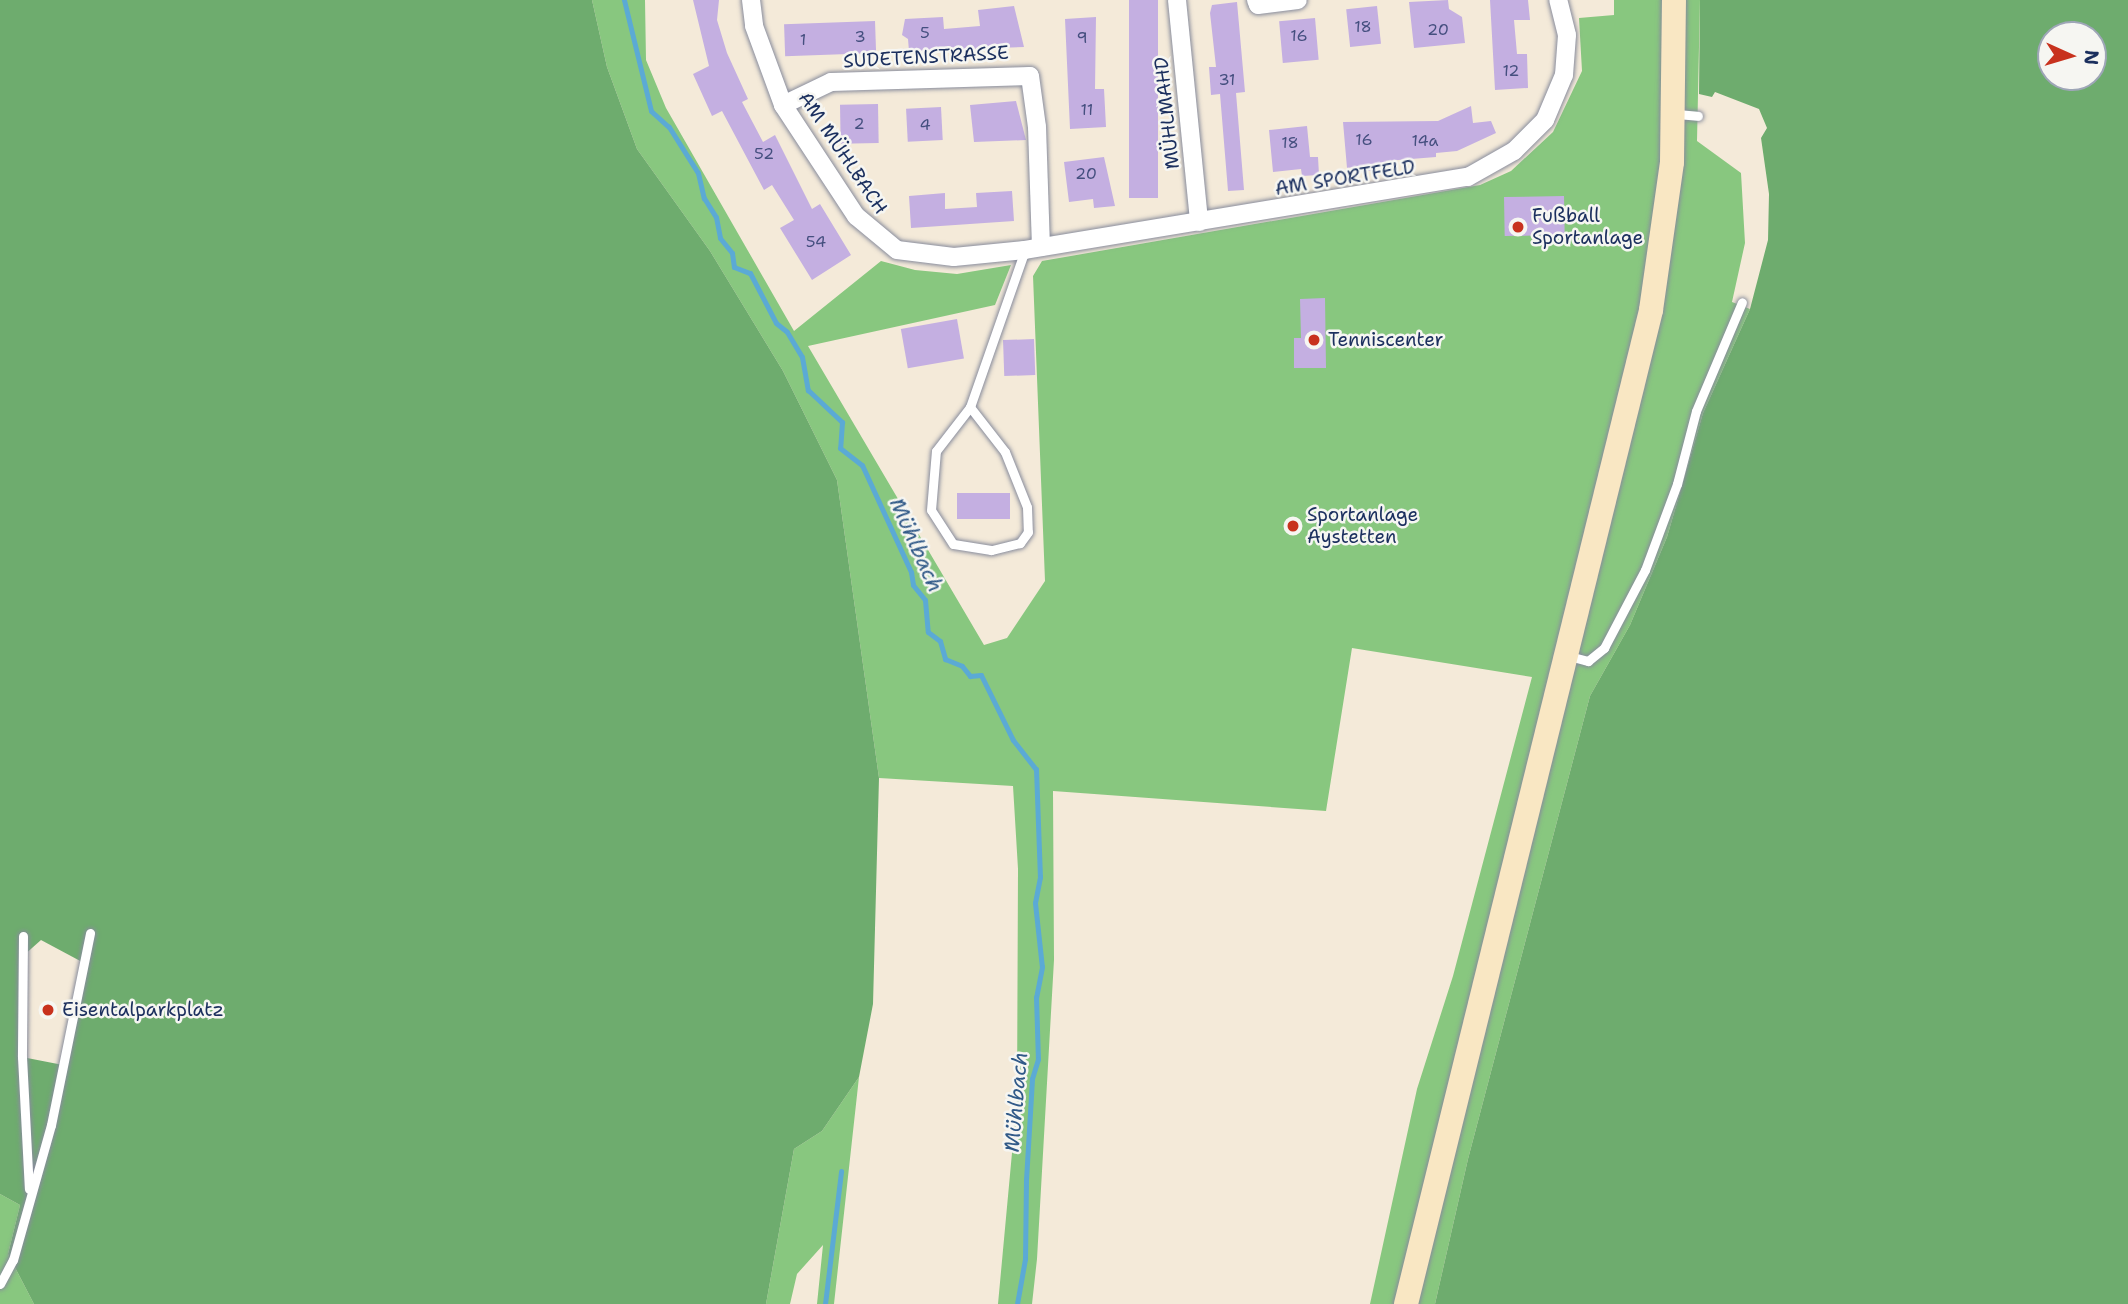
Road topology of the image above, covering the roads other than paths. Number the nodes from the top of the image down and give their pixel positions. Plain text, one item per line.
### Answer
1 (751, 0) edge
2 (1177, 0) edge
3 (1256, 0) edge
4 (1298, 0) edge
5 (1558, 0) edge
6 (1674, 0) edge
7 (783, 106) junction
8 (1199, 222) junction
9 (1025, 250) junction
10 (1742, 302) dead end
11 (970, 407) junction
12 (1569, 656) junction
13 (90, 933) dead end
14 (23, 936) dead end
15 (29, 1194) junction
16 (0, 1284) edge
17 (1406, 1304) edge

1 - 7 street, AM MÜHLBACH
2 - 8 street, MÜHLMAHD
3 - 4 street
5 - 8 street, AM SPORTFELD
6 - 12 main road
7 - 9 street, AM MÜHLBACH
7 - 9 street, SUDETENSTRASSE
8 - 9 street, AM SPORTFELD
9 - 11 lane
10 - 12 lane
11 - 11 lane
12 - 17 main road
13 - 15 lane
14 - 15 lane
15 - 16 lane

